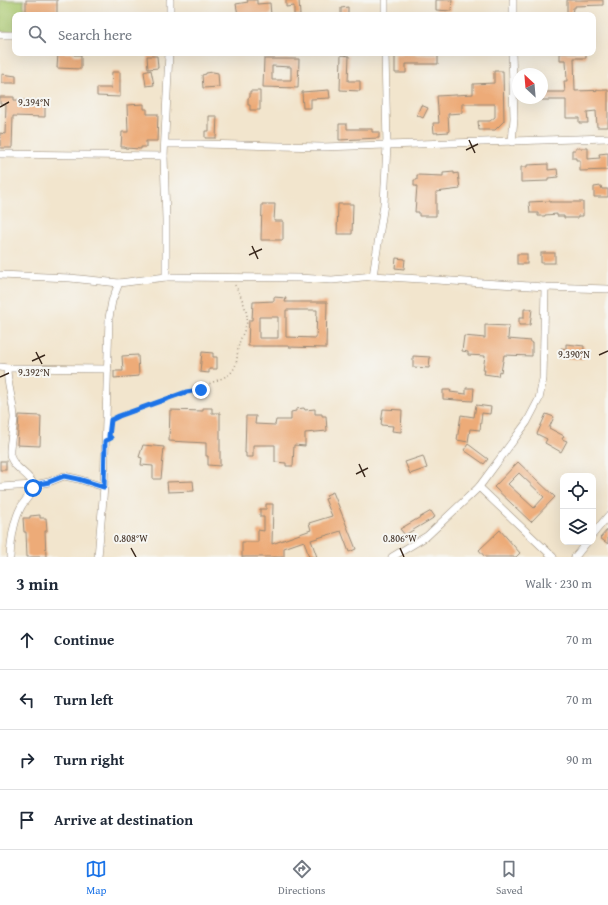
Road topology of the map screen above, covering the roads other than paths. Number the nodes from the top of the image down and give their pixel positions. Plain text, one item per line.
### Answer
1 (170, 0) edge
2 (385, 0) edge
3 (513, 0) edge
4 (170, 12) edge
5 (385, 12) edge
6 (513, 12) edge
7 (0, 35) edge
8 (12, 35) edge
9 (169, 56) edge
10 (385, 56) edge
11 (512, 56) edge
12 (608, 138) edge
13 (512, 142) junction
14 (165, 144) junction
15 (386, 145) junction
16 (0, 154) edge
17 (164, 156) junction
18 (0, 275) edge
19 (373, 276) junction
20 (166, 277) junction
21 (119, 283) junction
22 (544, 287) junction
23 (608, 289) edge
24 (3, 368) edge
25 (108, 369) junction
26 (34, 485) junction
27 (0, 487) edge
28 (104, 487) junction
29 (479, 487) junction
30 (608, 516) edge
31 (596, 530) edge
32 (585, 545) edge
33 (10, 557) edge
34 (98, 557) edge
35 (392, 557) edge
36 (553, 557) edge
37 (575, 557) edge

1 - 4 street
2 - 5 street
3 - 6 street
7 - 8 street
9 - 14 street
10 - 15 street
11 - 13 street
12 - 13 street
13 - 15 street
14 - 15 street
14 - 17 street
15 - 19 street
16 - 17 street
17 - 20 street
18 - 21 street
19 - 20 street
19 - 22 street
20 - 21 street
21 - 25 street
22 - 23 street
22 - 29 street
24 - 25 street
24 - 26 street
25 - 28 street
26 - 27 street
26 - 28 street
26 - 33 street
28 - 34 street
29 - 35 street
29 - 36 street
30 - 31 street
32 - 37 street

